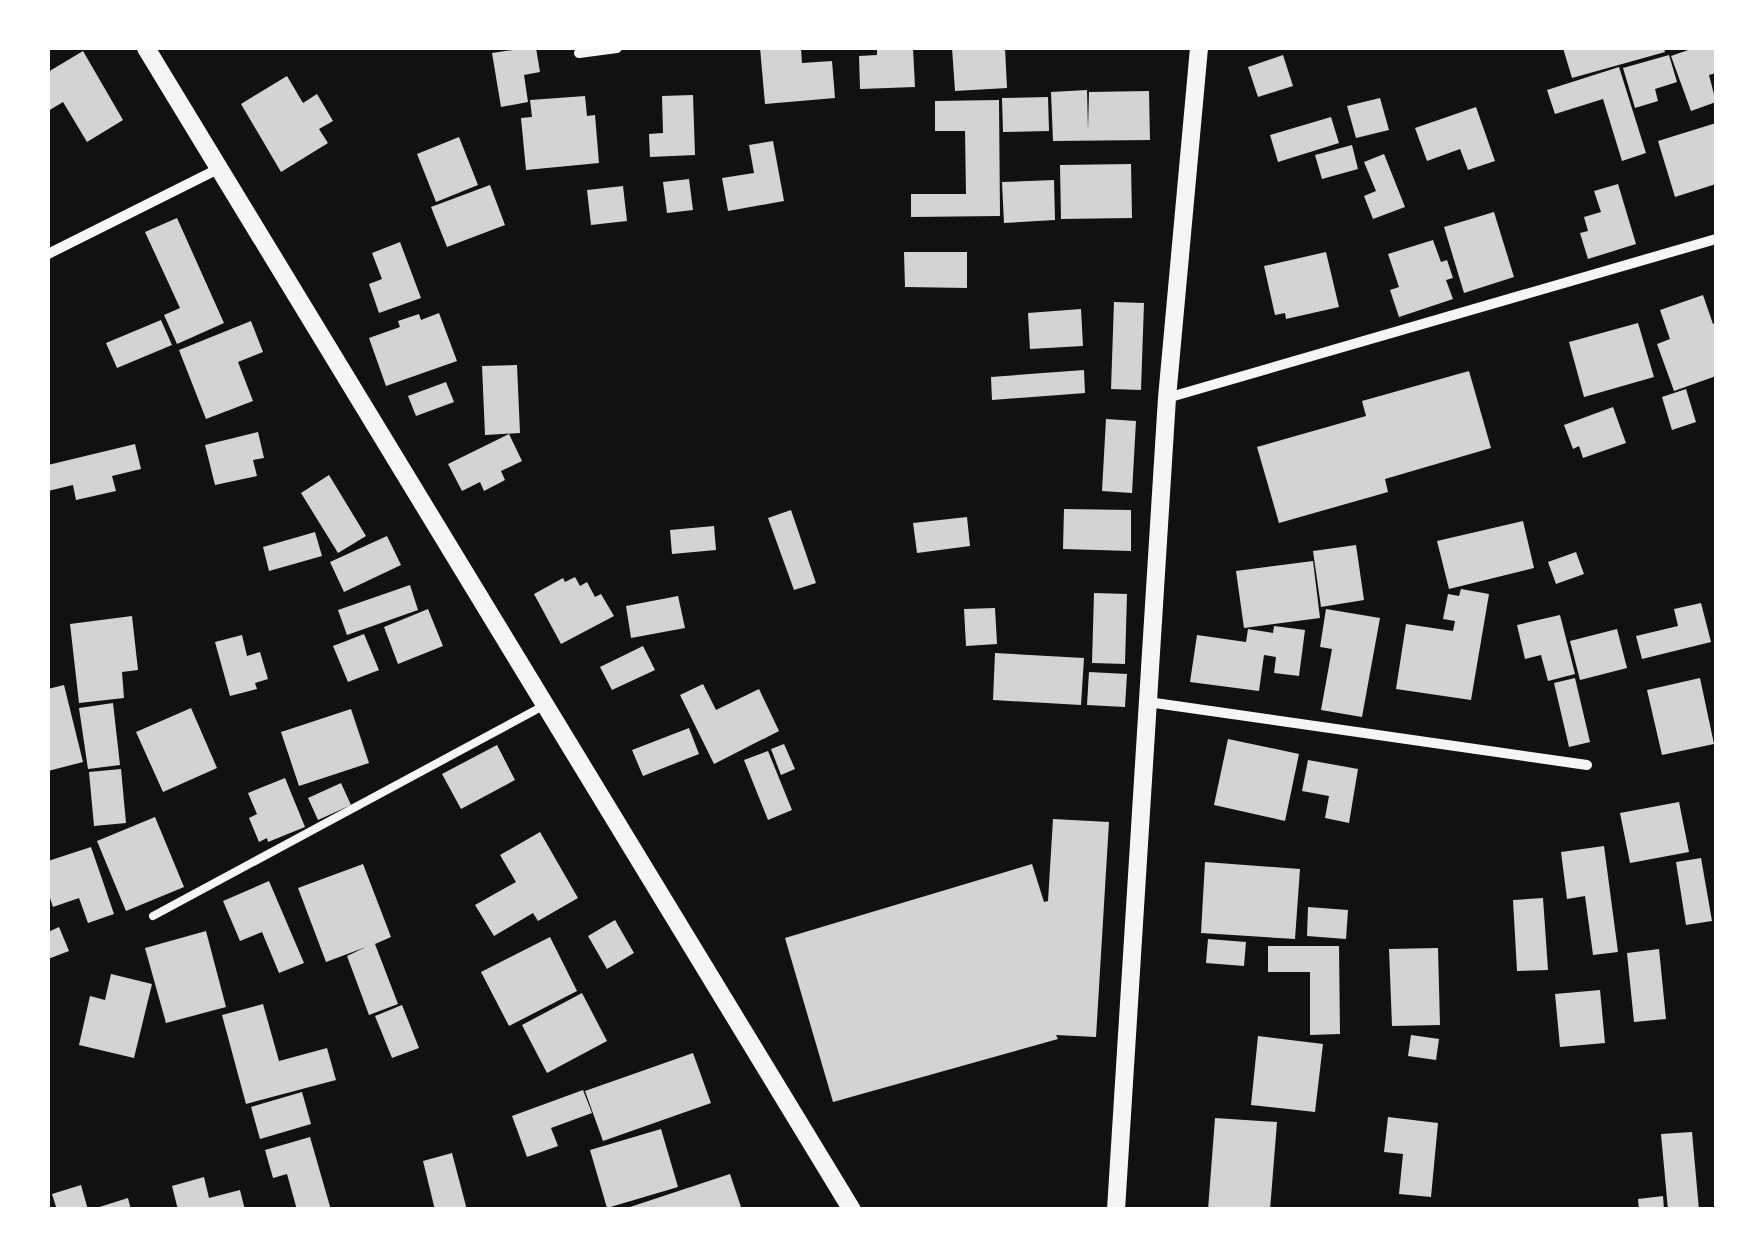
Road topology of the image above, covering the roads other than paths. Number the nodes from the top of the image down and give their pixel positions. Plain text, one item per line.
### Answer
1 (146, 48) edge
2 (617, 48) edge
3 (1198, 48) edge
4 (579, 54) dead end
5 (218, 169) junction
6 (1716, 240) edge
7 (48, 254) edge
8 (1167, 398) junction
9 (1148, 702) junction
10 (544, 705) junction
11 (1587, 765) dead end
12 (153, 916) dead end
13 (852, 1210) edge
14 (1116, 1210) edge

1 - 5 street
2 - 4 street
3 - 8 street
5 - 7 street
5 - 10 street
6 - 8 street
8 - 9 street
9 - 11 street
9 - 14 street
10 - 12 lane
10 - 13 street

